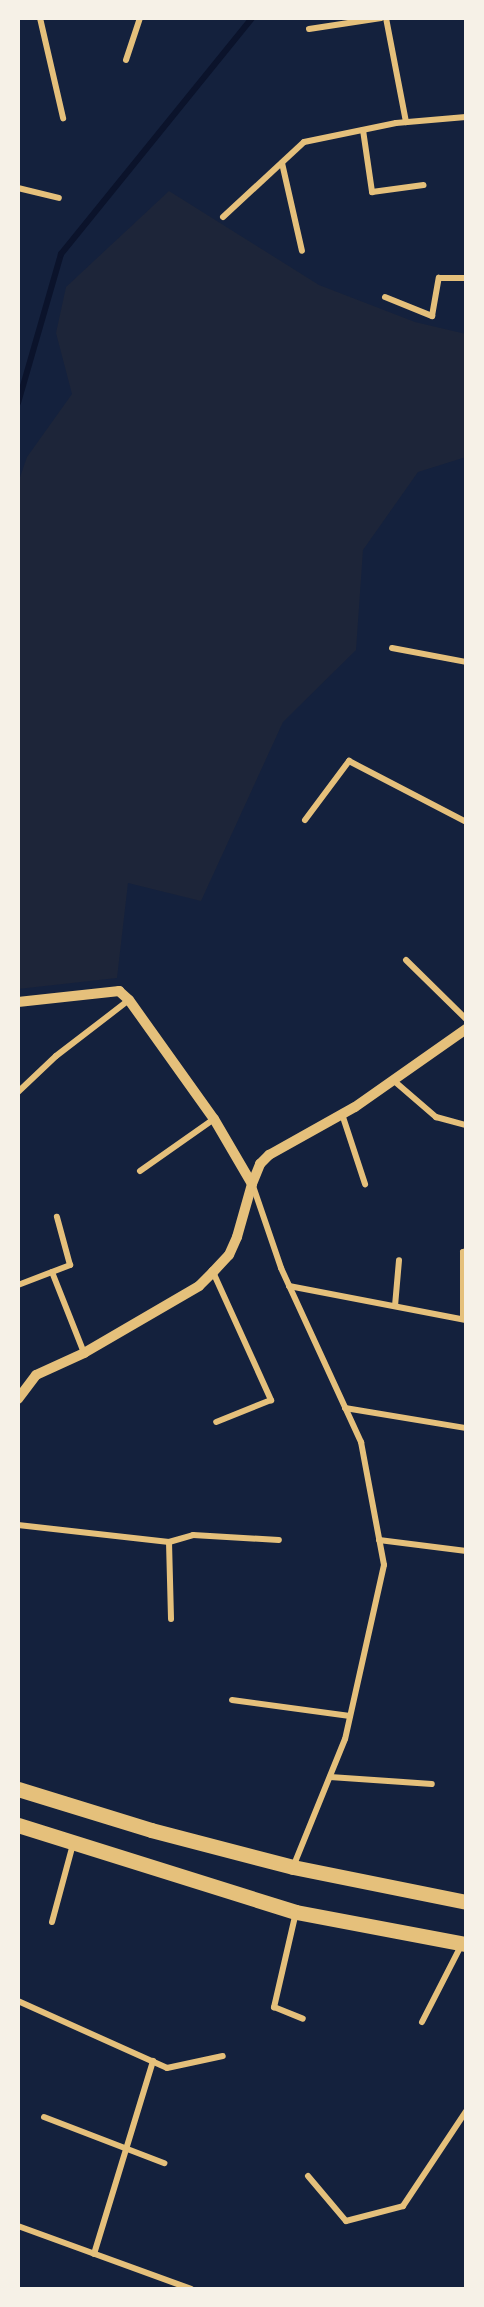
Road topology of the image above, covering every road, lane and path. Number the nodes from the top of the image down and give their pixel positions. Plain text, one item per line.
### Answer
1 (40, 18) edge
2 (140, 18) edge
3 (381, 18) edge
4 (386, 18) edge
5 (309, 29) dead end
6 (126, 60) dead end
7 (466, 117) edge
8 (63, 118) dead end
9 (406, 122) junction
10 (363, 130) junction
11 (282, 163) junction
12 (424, 184) dead end
13 (18, 188) edge
14 (59, 198) dead end
15 (223, 217) dead end
16 (302, 251) dead end
17 (466, 278) edge
18 (386, 297) dead end
19 (392, 648) dead end
20 (466, 662) edge
21 (305, 820) dead end
22 (466, 822) edge
23 (406, 960) dead end
24 (129, 1000) junction
25 (18, 1002) edge
26 (466, 1019) edge
27 (466, 1029) edge
28 (393, 1080) junction
29 (18, 1092) edge
30 (342, 1114) junction
31 (214, 1119) junction
32 (466, 1125) edge
33 (140, 1171) dead end
34 (252, 1184) junction
35 (365, 1184) dead end
36 (57, 1217) dead end
37 (466, 1251) edge
38 (399, 1260) dead end
39 (52, 1272) junction
40 (213, 1272) junction
41 (18, 1285) edge
42 (289, 1286) junction
43 (395, 1306) junction
44 (464, 1320) edge
45 (84, 1353) junction
46 (18, 1399) edge
47 (345, 1408) junction
48 (216, 1422) dead end
49 (466, 1428) edge
50 (18, 1526) edge
51 (279, 1540) dead end
52 (379, 1540) junction
53 (169, 1542) junction
54 (466, 1551) edge
55 (171, 1619) dead end
56 (232, 1700) dead end
57 (350, 1716) junction
58 (330, 1777) junction
59 (432, 1784) dead end
60 (18, 1789) edge
61 (18, 1825) edge
62 (73, 1844) junction
63 (293, 1867) junction
64 (466, 1902) edge
65 (296, 1912) junction
66 (52, 1922) dead end
67 (464, 1944) edge
68 (18, 2001) edge
69 (303, 2019) dead end
70 (422, 2022) dead end
71 (223, 2056) dead end
72 (153, 2061) junction
73 (466, 2111) edge
74 (44, 2116) dead end
75 (127, 2147) junction
76 (164, 2163) dead end
77 (308, 2176) dead end
78 (18, 2226) edge
79 (94, 2254) junction
80 (191, 2289) edge

1 - 8 street
2 - 6 street
3 - 5 street
4 - 9 street
7 - 9 street
9 - 10 street
10 - 11 street
10 - 12 street
11 - 15 street
11 - 16 street
13 - 14 street
17 - 18 street
19 - 20 street
21 - 22 street
23 - 26 street
24 - 25 street
24 - 29 street
24 - 31 street
27 - 28 street
28 - 30 street
28 - 32 street
30 - 34 street
30 - 35 street
31 - 33 street
31 - 34 street
34 - 40 street
34 - 42 street
36 - 39 street
37 - 44 street
38 - 43 street
39 - 41 street
39 - 45 street
40 - 45 street
40 - 48 street
42 - 43 street
42 - 47 street
43 - 44 street
45 - 46 street
47 - 49 street
47 - 52 street
50 - 53 street
51 - 53 street
52 - 54 street
52 - 57 street
53 - 55 street
56 - 57 street
57 - 58 street
58 - 59 street
58 - 63 street
60 - 63 main road
61 - 62 main road
62 - 65 main road
62 - 66 street
63 - 64 main road
65 - 67 main road
65 - 69 street
67 - 70 street
68 - 72 street
71 - 72 street
72 - 75 street
73 - 77 street
74 - 75 street
75 - 76 street
75 - 79 street
78 - 79 street
79 - 80 street

